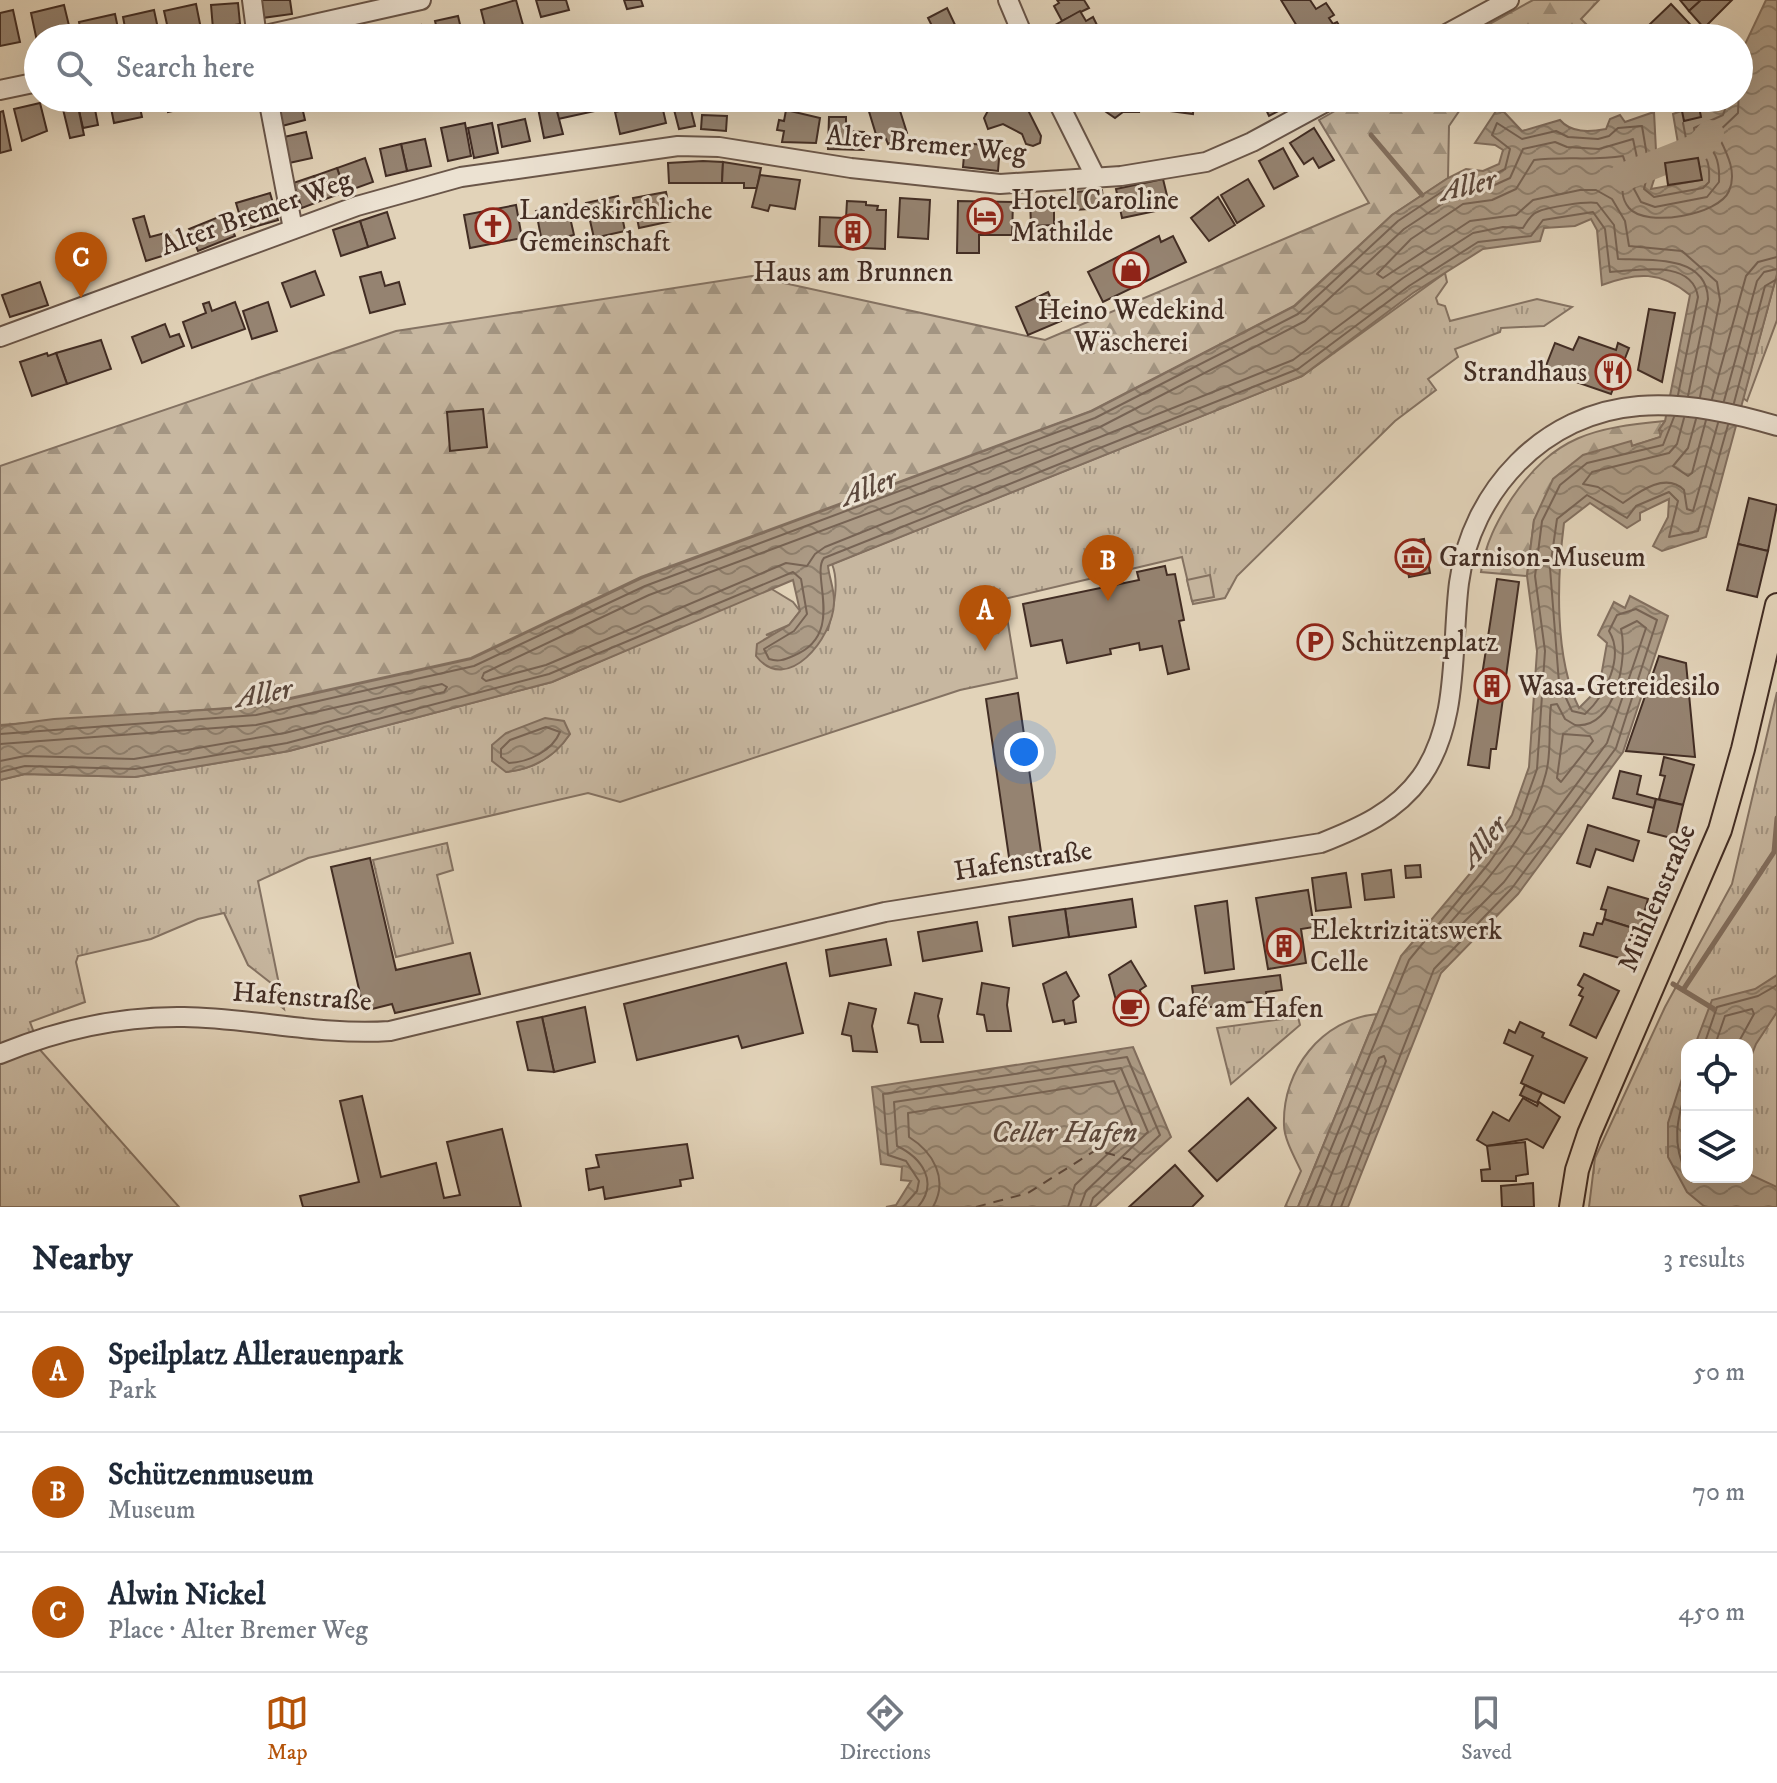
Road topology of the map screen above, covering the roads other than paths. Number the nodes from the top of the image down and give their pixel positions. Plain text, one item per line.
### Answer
1 (252, 0) edge
2 (421, 0) edge
3 (1008, 0) edge
4 (1509, 0) edge
5 (254, 24) edge
6 (316, 24) edge
7 (1018, 24) edge
8 (1465, 24) edge
9 (24, 85) edge
10 (0, 90) edge
11 (271, 112) edge
12 (1063, 112) edge
13 (1307, 112) edge
14 (1096, 178) junction
15 (293, 229) junction
16 (0, 337) edge
17 (1777, 426) edge
18 (1777, 605) edge
19 (8, 1051) edge
20 (1571, 1207) edge

1 - 5 street
2 - 6 street
3 - 7 street
4 - 8 street
9 - 10 street
11 - 15 street
12 - 14 street
13 - 14 street, Alter Bremer Weg
14 - 15 street, Alter Bremer Weg
15 - 16 street, Alter Bremer Weg
17 - 19 street, Hafenstraße
18 - 20 main road, Mühlenstraße

